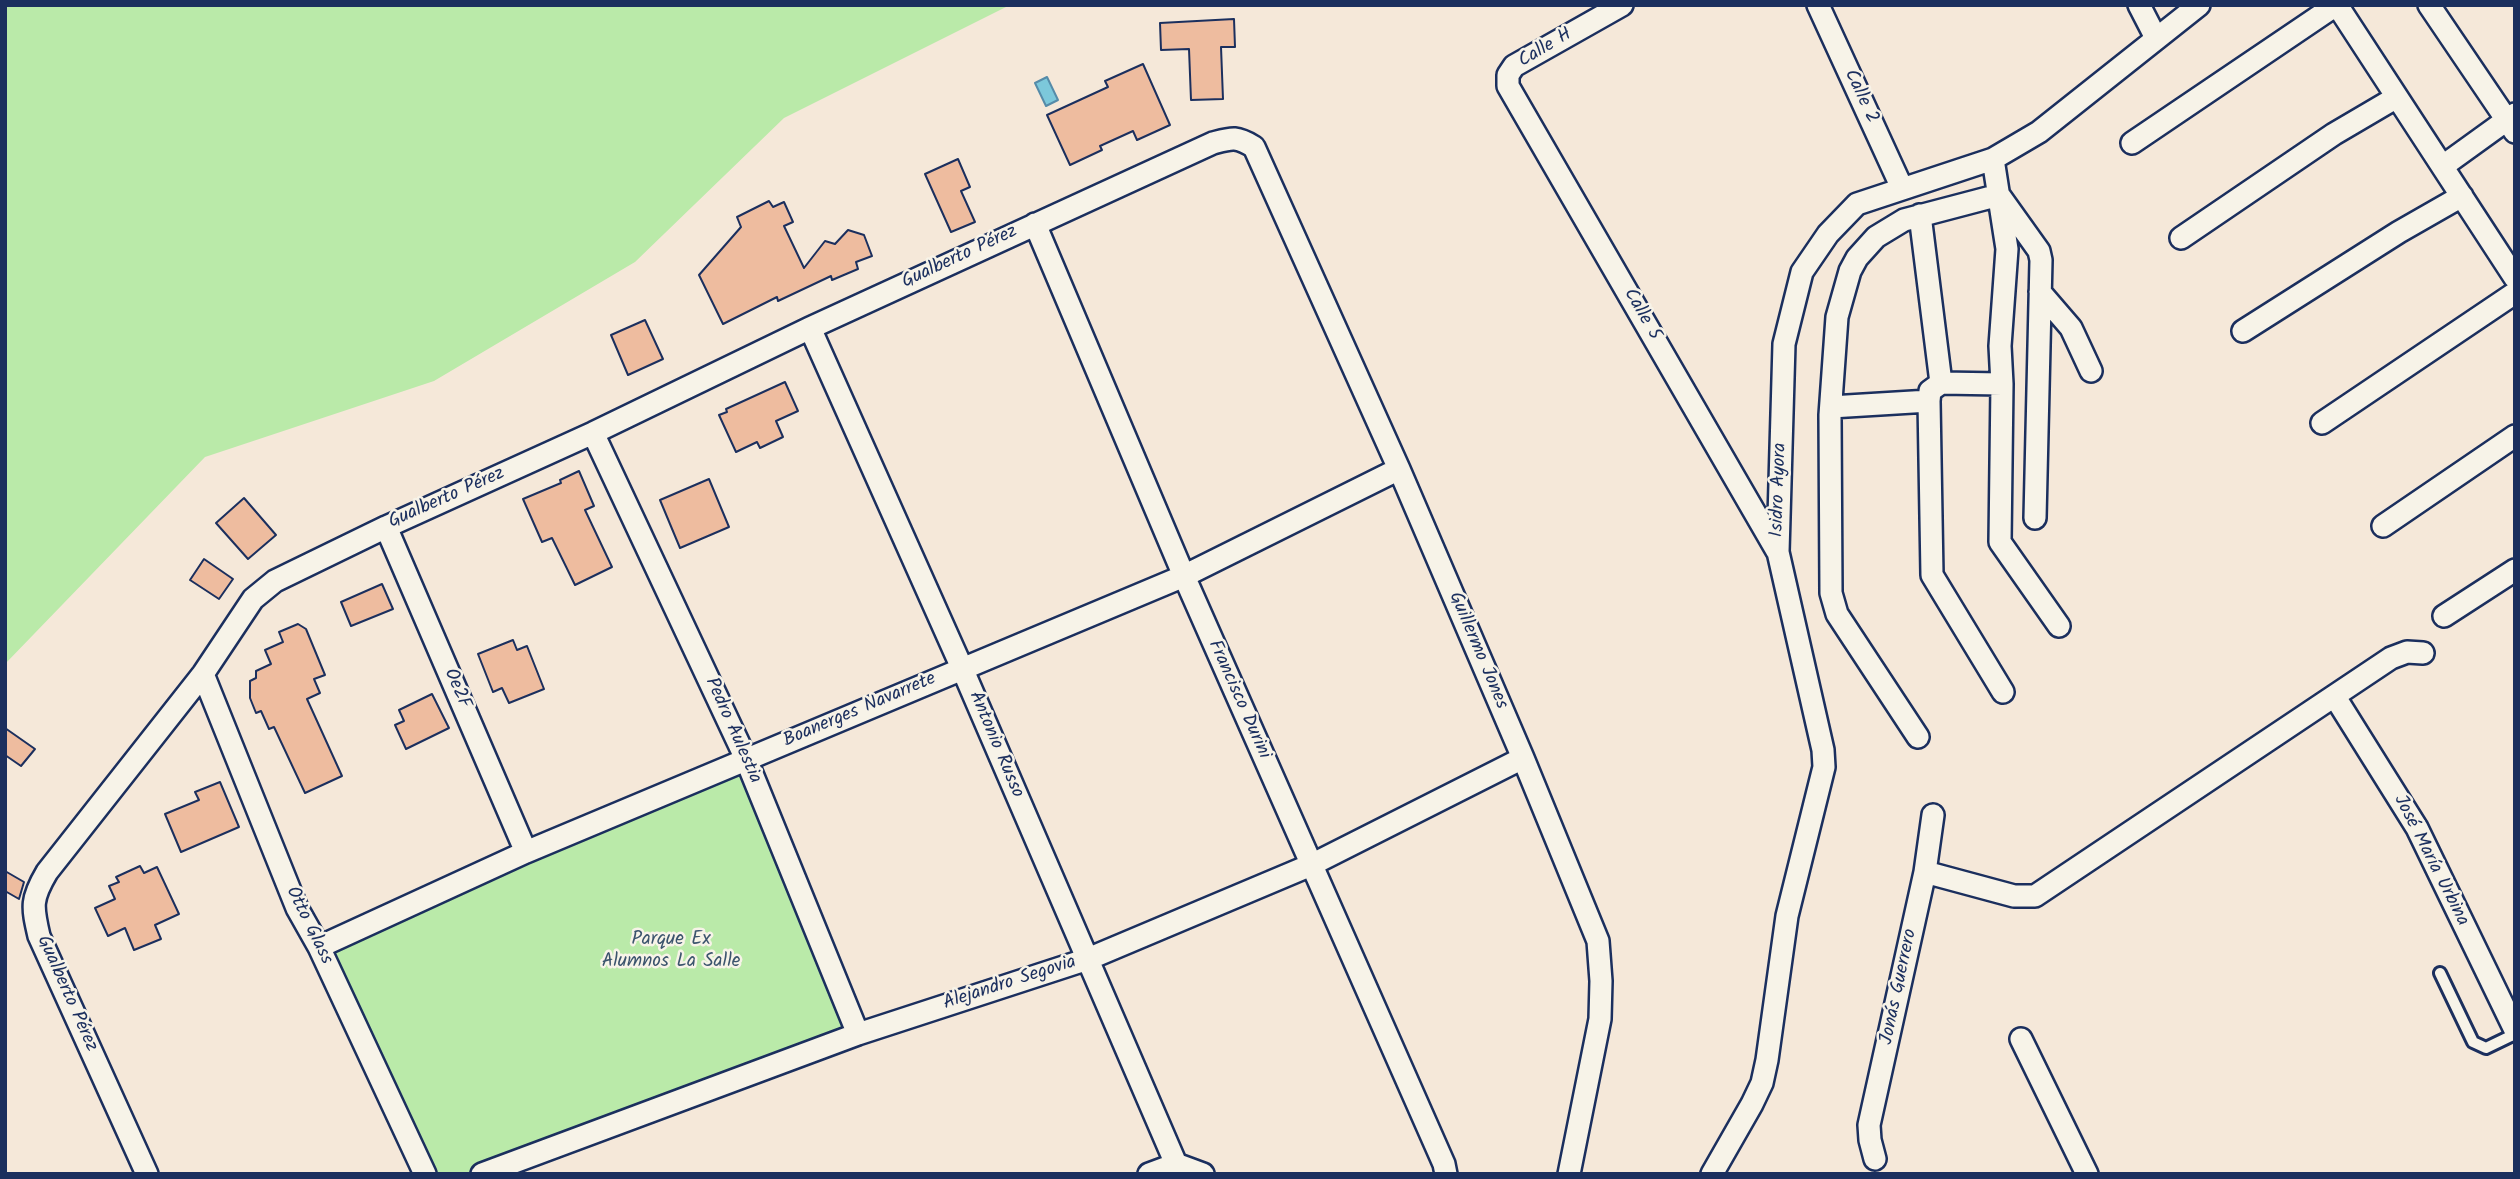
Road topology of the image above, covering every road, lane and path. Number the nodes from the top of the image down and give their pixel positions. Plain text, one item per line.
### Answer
1 (1622, 5) edge
2 (1818, 5) edge
3 (2139, 5) edge
4 (2199, 5) edge
5 (2337, 5) edge
6 (2429, 5) edge
7 (2156, 38) junction
8 (1508, 75) joint
9 (2398, 97) junction
10 (2512, 122) edge
11 (2132, 143) dead end
12 (1254, 147) joint
13 (1993, 159) junction
14 (2443, 166) junction
15 (1902, 188) junction
16 (1999, 195) junction
17 (2462, 196) junction
18 (1920, 215) junction
19 (1034, 224) junction
20 (2181, 238) dead end
21 (2515, 278) edge
22 (2040, 292) junction
23 (2515, 293) edge
24 (810, 328) junction
25 (2243, 331) dead end
26 (2091, 370) dead end
27 (2002, 384) junction
28 (1935, 392) junction
29 (1831, 407) junction
30 (2322, 423) dead end
31 (593, 433) junction
32 (2515, 436) edge
33 (1399, 469) junction
34 (2035, 518) dead end
35 (2383, 526) dead end
36 (386, 527) junction
37 (1778, 552) junction
38 (2515, 570) edge
39 (1184, 576) junction
40 (2444, 616) dead end
41 (2059, 626) dead end
42 (2423, 653) dead end
43 (962, 667) junction
44 (203, 674) junction
45 (2003, 692) dead end
46 (2335, 697) junction
47 (1918, 737) dead end
48 (746, 758) junction
49 (1523, 758) junction
50 (1933, 815) dead end
51 (526, 852) junction
52 (1311, 866) junction
53 (1925, 872) junction
54 (319, 947) junction
55 (1088, 959) junction
56 (2440, 973) dead end
57 (2515, 1032) edge
58 (858, 1034) junction
59 (2021, 1040) dead end
60 (1875, 1159) dead end
61 (1176, 1164) junction
62 (147, 1174) edge
63 (425, 1174) edge
64 (482, 1174) edge
65 (1149, 1174) edge
66 (1203, 1174) edge
67 (1446, 1174) edge
68 (1569, 1174) edge
69 (1712, 1174) edge
70 (2087, 1174) edge

1 - 8 street, Calle H
2 - 15 street, Calle 2
3 - 7 street
4 - 7 street, Isidro Ayora
5 - 9 street
5 - 11 street
6 - 10 street
7 - 13 street, Isidro Ayora
8 - 37 street, Calle 5
9 - 14 street
9 - 20 street
10 - 14 street
12 - 19 street, Gualberto Pérez
12 - 33 street, Guillermo Jones
13 - 15 street, Isidro Ayora
13 - 16 street
14 - 17 street
15 - 37 street, Isidro Ayora
16 - 18 street
16 - 22 street
16 - 27 street
17 - 21 street
17 - 25 street
18 - 28 street
18 - 29 street
19 - 24 street, Gualberto Pérez
19 - 39 street, Francisco Durini
22 - 26 street
22 - 34 street
23 - 30 street
24 - 31 street, Gualberto Pérez
24 - 43 street, Antonio Russo
27 - 28 street
27 - 41 street
28 - 29 street
28 - 45 street
29 - 47 street
31 - 36 street, Gualberto Pérez
31 - 48 street, Pedro Aulestia
32 - 35 street
33 - 39 street, Boanerges Navarrete
33 - 49 street, Guillermo Jones
36 - 44 street, Gualberto Pérez
36 - 51 street, Oe2F
37 - 69 street, Isidro Ayora
38 - 40 street
39 - 43 street, Boanerges Navarrete
39 - 52 street, Francisco Durini
42 - 46 street
43 - 48 street, Boanerges Navarrete
43 - 55 street, Antonio Russo
44 - 54 street, Otto Glass
44 - 62 street, Gualberto Pérez
46 - 53 street
46 - 57 street, José María Urbina
48 - 51 street, Boanerges Navarrete
48 - 58 street, Pedro Aulestia
49 - 52 street, Alejandro Segovia
49 - 68 street, Guillermo Jones
50 - 53 street, Jonás Guerrero
51 - 54 street, Boanerges Navarrete
52 - 55 street, Alejandro Segovia
52 - 67 street, Francisco Durini
53 - 60 street, Jonás Guerrero
54 - 63 street, Otto Glass
55 - 58 street, Alejandro Segovia
55 - 61 street, Antonio Russo
56 - 57 lane
58 - 64 street, Alejandro Segovia
59 - 70 street
61 - 65 street
61 - 66 street

